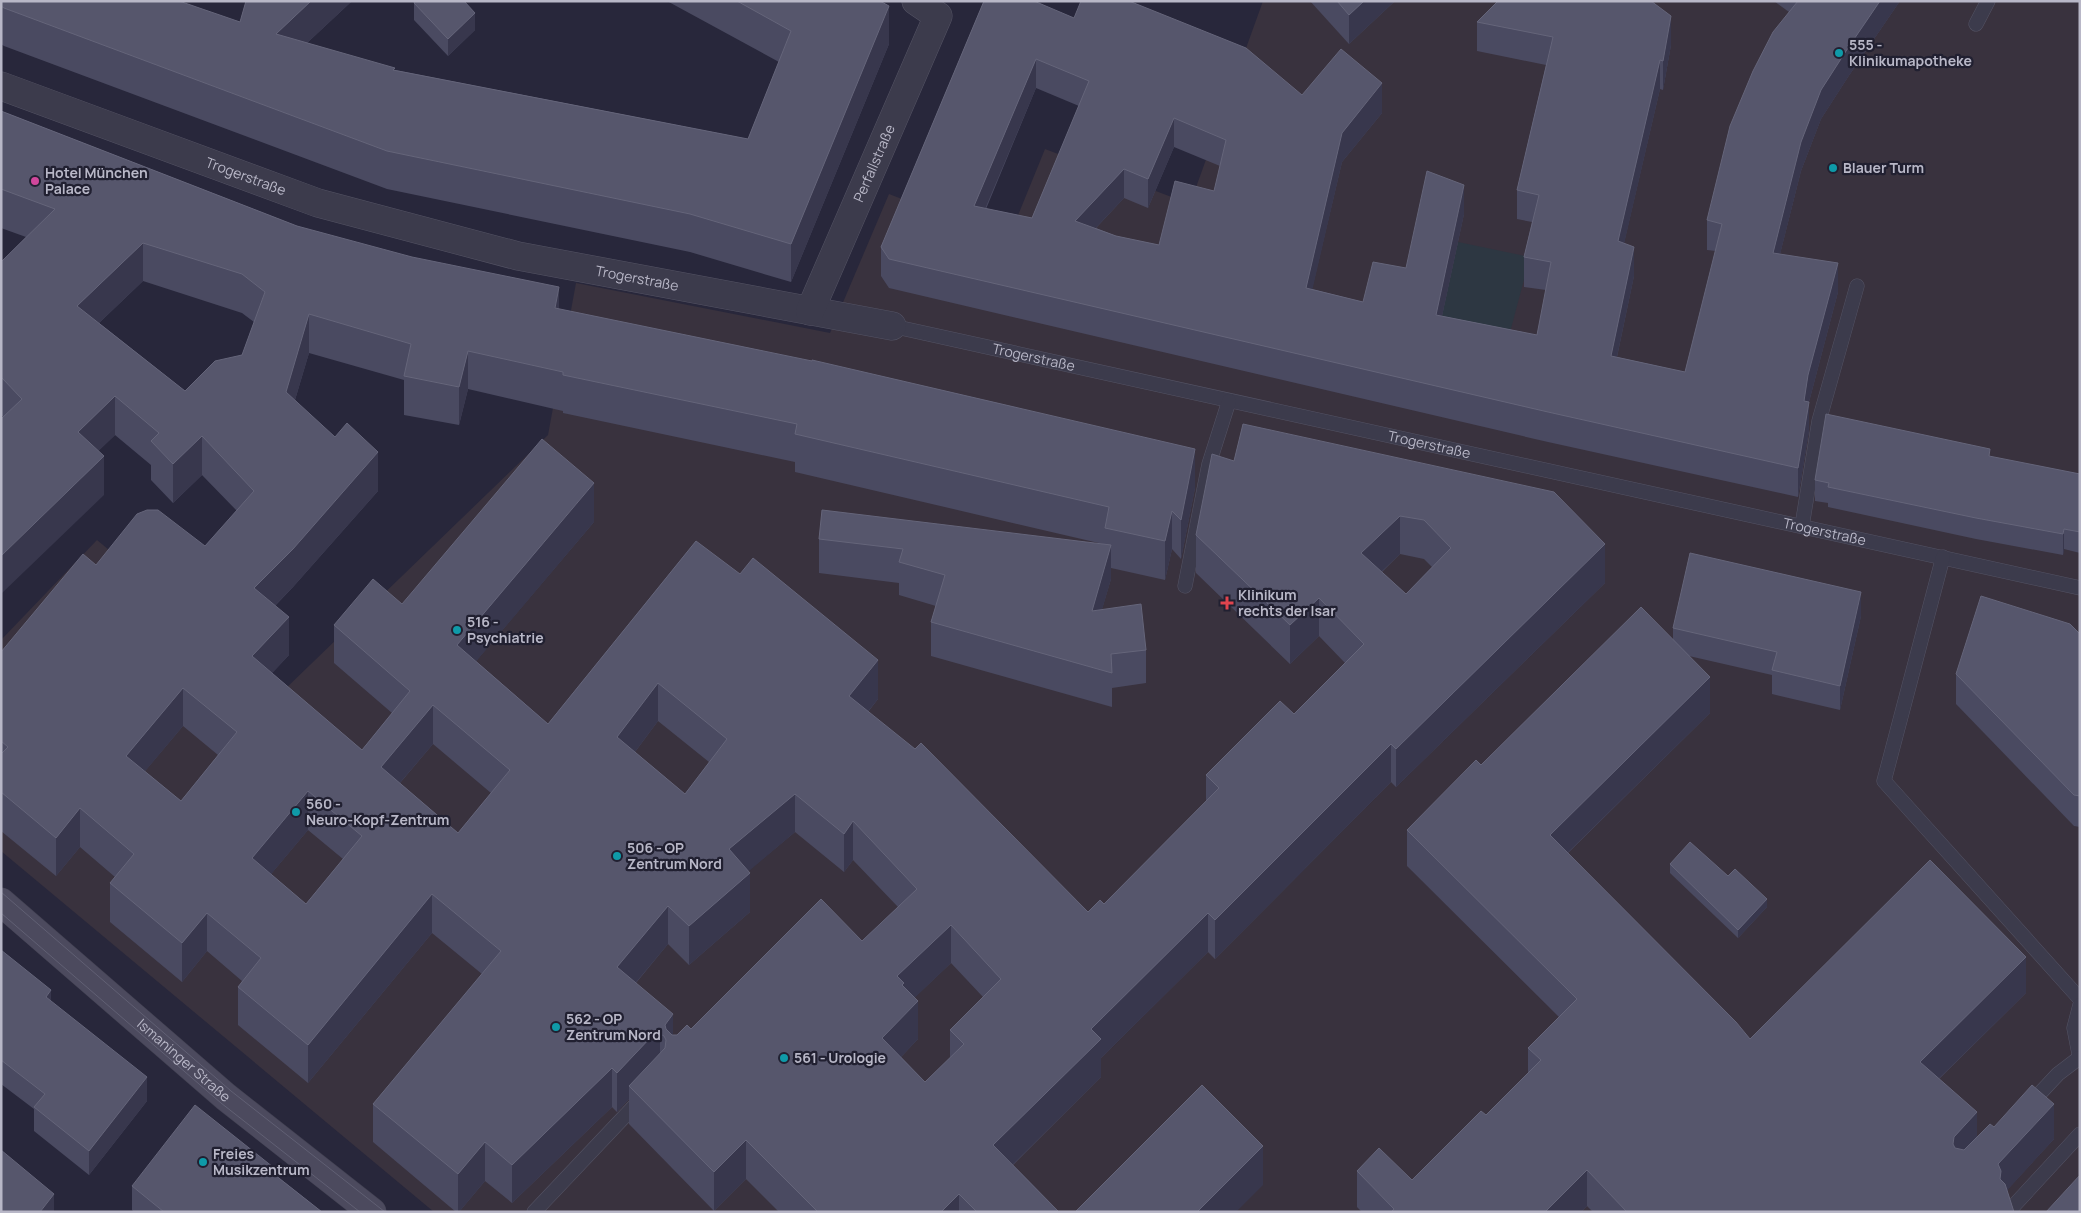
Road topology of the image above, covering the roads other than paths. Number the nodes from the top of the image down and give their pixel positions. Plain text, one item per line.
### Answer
1 (916, 1) edge
2 (1988, 1) edge
3 (1976, 24) dead end
4 (1, 86) edge
5 (1857, 286) dead end
6 (810, 311) junction
7 (892, 326) joint
8 (1229, 401) junction
9 (1802, 526) junction
10 (1943, 557) junction
11 (1185, 586) dead end
12 (2080, 588) edge
13 (1, 902) edge
14 (2080, 999) edge
15 (2080, 1005) edge
16 (2079, 1058) edge
17 (651, 1088) edge
18 (2020, 1115) edge
19 (2080, 1134) edge
20 (372, 1212) edge
21 (534, 1212) edge
22 (2008, 1212) edge

1 - 6 street, Perfallstraße
2 - 3 lane
4 - 6 street, Trogerstraße
5 - 9 lane
6 - 7 street, Trogerstraße
7 - 8 lane, Trogerstraße
8 - 9 lane, Trogerstraße
8 - 11 lane
9 - 10 lane, Trogerstraße
10 - 12 lane, Trogerstraße
10 - 14 lane
13 - 20 street, Ismaninger Straße
15 - 16 lane
16 - 18 lane
17 - 21 lane
19 - 22 lane

